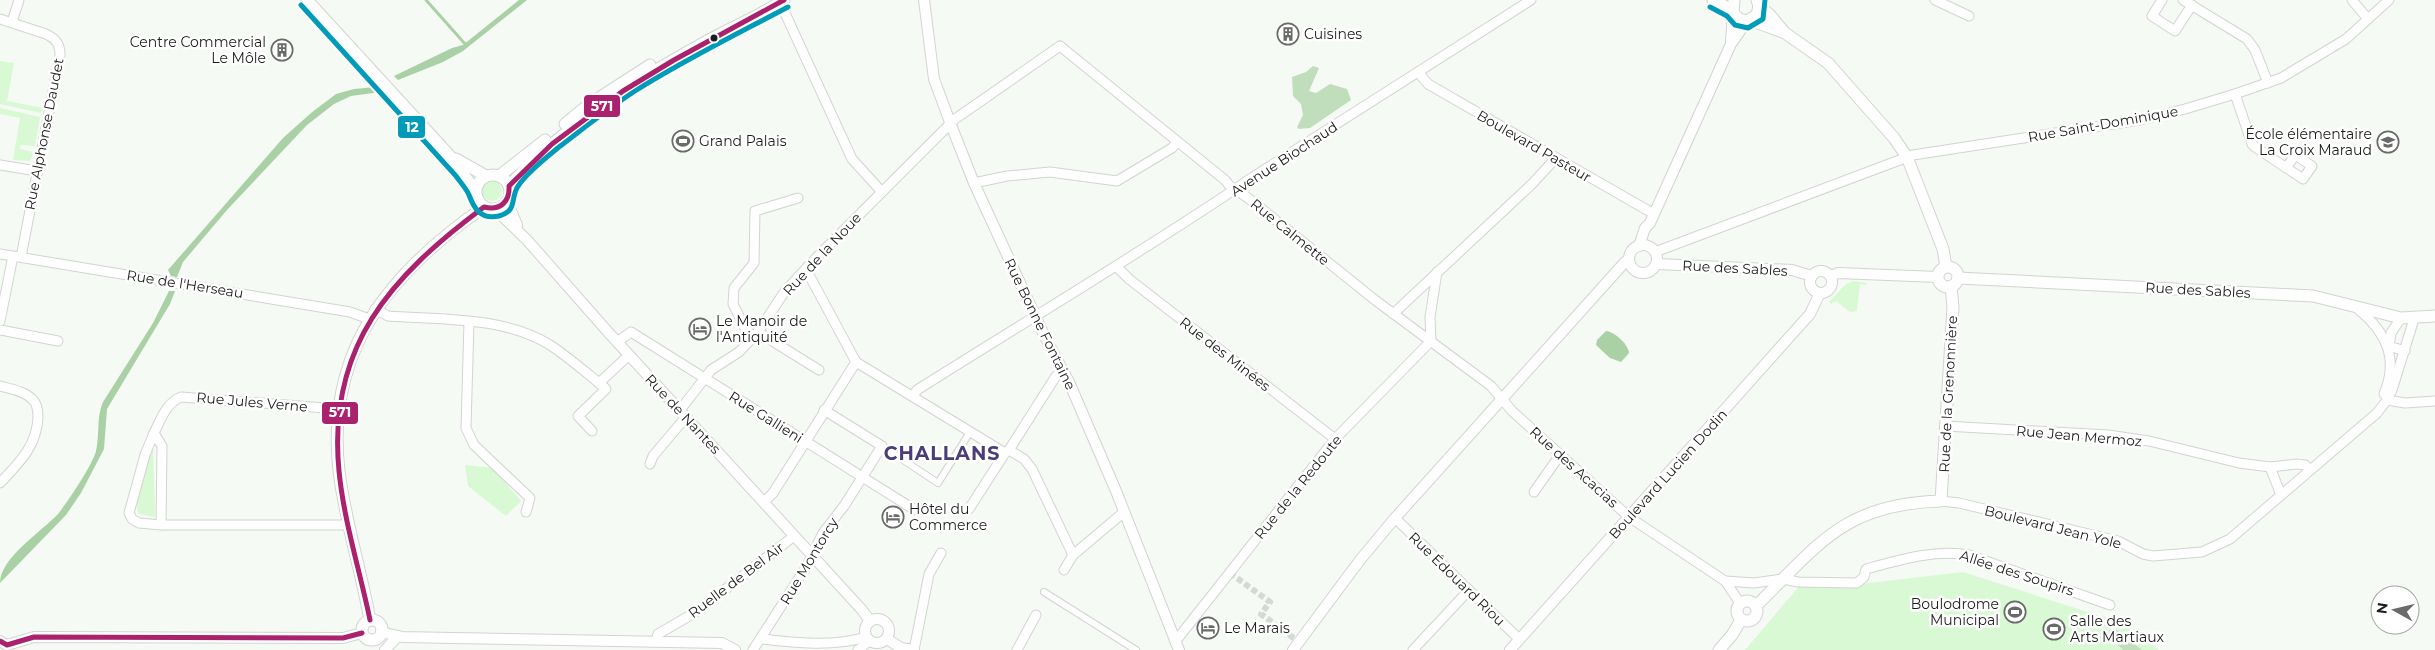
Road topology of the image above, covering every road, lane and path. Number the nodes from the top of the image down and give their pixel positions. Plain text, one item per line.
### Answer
1 (19, 0) edge
2 (307, 0) edge
3 (768, 0) edge
4 (924, 0) edge
5 (1531, 0) edge
6 (1713, 0) edge
7 (1935, 0) edge
8 (2162, 0) edge
9 (2183, 0) edge
10 (2352, 0) edge
11 (2390, 0) edge
12 (781, 1) edge
13 (1758, 2) edge
14 (2192, 5) junction
15 (1733, 7) edge
16 (1969, 16) dead end
17 (2368, 18) junction
18 (0, 19) edge
19 (1748, 20) junction
20 (12, 22) junction
21 (1785, 33) junction
22 (1731, 44) junction
23 (1060, 46) joint
24 (1418, 72) junction
25 (2268, 83) junction
26 (2235, 94) junction
27 (951, 125) junction
28 (1177, 142) junction
29 (449, 154) junction
30 (1907, 157) junction
31 (1555, 159) junction
32 (0, 165) edge
33 (2286, 168) dead end
34 (37, 170) junction
35 (486, 176) junction
36 (499, 176) junction
37 (974, 183) junction
38 (509, 186) junction
39 (1234, 191) junction
40 (882, 192) junction
41 (798, 198) dead end
42 (483, 201) junction
43 (507, 201) junction
44 (1652, 219) junction
45 (524, 237) junction
46 (1639, 246) junction
47 (1654, 250) junction
48 (0, 254) edge
49 (17, 257) junction
50 (1629, 260) junction
51 (1657, 264) junction
52 (807, 267) junction
53 (1116, 267) junction
54 (1946, 267) junction
55 (1437, 272) junction
56 (1812, 276) junction
57 (1831, 276) junction
58 (1938, 277) junction
59 (1955, 282) junction
60 (1820, 293) junction
61 (2355, 306) junction
62 (372, 314) junction
63 (1393, 314) junction
64 (1035, 316) junction
65 (2435, 316) edge
66 (2401, 318) junction
67 (2414, 319) junction
68 (0, 321) edge
69 (469, 322) junction
70 (0, 330) edge
71 (756, 334) junction
72 (58, 341) dead end
73 (1430, 341) junction
74 (617, 342) junction
75 (2389, 346) junction
76 (2405, 351) junction
77 (630, 355) junction
78 (856, 362) junction
79 (819, 370) dead end
80 (1062, 372) junction
81 (705, 378) junction
82 (599, 383) junction
83 (0, 386) edge
84 (912, 396) junction
85 (1501, 400) junction
86 (2387, 400) junction
87 (2435, 401) edge
88 (339, 409) junction
89 (824, 410) junction
90 (683, 413) junction
91 (1946, 426) junction
92 (592, 431) dead end
93 (970, 432) junction
94 (154, 433) junction
95 (1335, 439) junction
96 (805, 441) junction
97 (882, 446) junction
98 (1007, 451) junction
99 (1560, 455) junction
100 (650, 464) dead end
101 (2270, 467) junction
102 (2310, 470) junction
103 (862, 477) junction
104 (0, 483) edge
105 (1534, 492) dead end
106 (2281, 494) junction
107 (1941, 501) junction
108 (764, 502) junction
109 (915, 510) dead end
110 (970, 510) dead end
111 (526, 512) dead end
112 (1124, 512) junction
113 (1630, 517) junction
114 (1395, 518) junction
115 (161, 525) junction
116 (349, 525) junction
117 (794, 536) junction
118 (941, 554) dead end
119 (812, 555) junction
120 (1072, 555) junction
121 (1064, 570) dead end
122 (1783, 579) junction
123 (1725, 581) junction
124 (1469, 590) junction
125 (1044, 592) dead end
126 (1740, 603) junction
127 (2110, 605) dead end
128 (1756, 606) junction
129 (1036, 615) dead end
130 (370, 620) junction
131 (1741, 620) junction
132 (870, 621) junction
133 (362, 633) junction
134 (398, 636) junction
135 (762, 638) junction
136 (868, 639) junction
137 (887, 639) junction
138 (1519, 639) junction
139 (378, 640) edge
140 (656, 641) junction
141 (4, 645) edge
142 (1177, 646) edge
143 (385, 650) edge
144 (735, 650) edge
145 (753, 650) edge
146 (858, 650) edge
147 (914, 650) edge
148 (1017, 650) edge
149 (1136, 650) edge
150 (1293, 650) edge
151 (1413, 650) edge
152 (1510, 650) edge
153 (1719, 650) edge

1 - 20 street
2 - 29 main road, Rue de Nantes
3 - 36 main road
4 - 27 street, Rue Bonne Fontaine
5 - 24 street, Avenue Biochaud
6 - 15 main road
7 - 16 street
8 - 14 street
9 - 14 street
10 - 17 street
11 - 17 street, Rue Saint-Dominique
12 - 38 main road
12 - 40 street
13 - 19 main road
13 - 21 main road
14 - 25 street
15 - 19 main road
15 - 22 street
17 - 25 street, Rue Saint-Dominique
18 - 20 street, Rue Alphonse Daudet
19 - 21 main road
19 - 22 street
20 - 34 street, Rue Alphonse Daudet
21 - 30 main road
22 - 44 street
23 - 27 street, Rue de la Noue
23 - 28 street, Rue Calmette
24 - 31 street, Boulevard Pasteur
24 - 39 street, Avenue Biochaud
25 - 26 street, Rue Saint-Dominique
26 - 30 street, Rue Saint-Dominique
26 - 33 street
27 - 37 street, Rue Bonne Fontaine
27 - 40 street, Rue de la Noue
28 - 37 street
28 - 39 street, Rue Calmette
29 - 35 main road
29 - 42 main road, Rue de Nantes
30 - 47 street, Rue Saint-Dominique
30 - 54 main road
31 - 44 street, Boulevard Pasteur
31 - 55 street
32 - 34 street
34 - 49 street, Rue Alphonse Daudet
35 - 36 main road
35 - 42 main road
36 - 38 main road
37 - 64 street, Rue Bonne Fontaine
38 - 43 main road
39 - 53 street, Avenue Biochaud
39 - 63 street, Rue Calmette
40 - 52 street, Rue de la Noue
41 - 71 street
42 - 43 main road
42 - 45 street, Rue de Nantes
42 - 62 main road
43 - 45 street
44 - 46 street
44 - 47 street
45 - 74 street, Rue de Nantes
46 - 47 street
46 - 50 street
47 - 51 street
48 - 49 street, Rue de l'Herseau
49 - 62 street, Rue de l'Herseau
49 - 68 street, Rue Alphonse Daudet
50 - 51 street
50 - 85 street
51 - 56 street, Rue des Sables
52 - 71 street, Rue de la Noue
52 - 78 street
53 - 64 street, Avenue Biochaud
53 - 95 street, Rue des Minées
54 - 58 main road
54 - 59 main road
55 - 63 street
55 - 73 street
56 - 57 street
56 - 60 street
57 - 58 street
57 - 60 street
58 - 59 main road
59 - 61 main road, Rue des Sables
59 - 91 main road, Rue de la Grenonnière
60 - 113 street, Boulevard Lucien Dodin
61 - 66 main road, Rue des Sables
61 - 75 street
62 - 69 street, Rue de l'Herseau
62 - 88 main road
63 - 73 street, Rue Calmette
64 - 80 street, Rue Bonne Fontaine
64 - 84 street, Avenue Biochaud
65 - 67 main road, Rue des Sables
66 - 67 main road, Rue des Sables
66 - 75 street
67 - 76 street, Boulevard Jean Yole
69 - 82 street, Rue de l'Herseau
69 - 111 street
70 - 72 street
71 - 79 street
71 - 81 street, Rue de la Noue
73 - 85 street, Rue des Acacias
73 - 95 street, Rue de la Redoute
74 - 77 street, Rue de Nantes
74 - 81 street, Rue Gallieni
75 - 76 street
75 - 86 street
76 - 86 street, Boulevard Jean Yole
77 - 82 street
77 - 90 street, Rue de Nantes
78 - 84 street
78 - 89 street
80 - 98 street
80 - 112 street, Rue Bonne Fontaine
81 - 90 street, Rue de la Noue
81 - 96 street, Rue Gallieni
82 - 92 street
83 - 104 street
84 - 93 street
85 - 99 street, Rue des Acacias
85 - 114 street
86 - 87 street
86 - 102 street, Boulevard Jean Yole
88 - 94 street, Rue Jules Verne
88 - 116 main road
89 - 96 street
89 - 97 street
90 - 100 street, Rue de la Noue
90 - 108 street, Rue de Nantes
91 - 101 street, Rue Jean Mermoz
91 - 107 main road, Rue de la Grenonnière
93 - 97 street
93 - 98 street
94 - 115 street
94 - 115 street, Rue Jules Verne
95 - 142 street, Rue de la Redoute
96 - 103 street, Rue Gallieni
96 - 108 street
97 - 103 street, Rue Montorcy
98 - 110 street
98 - 120 street
99 - 105 street
99 - 113 street, Rue des Acacias
101 - 102 street, Rue Jean Mermoz
101 - 106 street
102 - 106 street, Boulevard Jean Yole
103 - 109 street, Rue Gallieni
103 - 119 street, Rue Montorcy
106 - 107 street, Boulevard Jean Yole
107 - 122 main road, Boulevard Jean Yole
108 - 117 street, Rue de Nantes
112 - 120 street
112 - 142 street, Rue Bonne Fontaine
113 - 123 street, Rue des Acacias
113 - 138 street, Boulevard Lucien Dodin
114 - 124 street, Rue Édouard Riou
114 - 150 street
115 - 116 street, Rue Jules Verne
116 - 130 main road
117 - 119 street, Rue de Nantes
117 - 140 street, Ruelle de Bel Air
118 - 147 street
119 - 132 street, Rue de Nantes
119 - 135 street, Rue Montorcy
120 - 121 street
122 - 123 street
122 - 127 street, Allée des Soupirs
122 - 128 main road, Boulevard Jean Yole
123 - 126 street, Rue des Acacias
124 - 138 street, Rue Édouard Riou
124 - 151 street
125 - 149 street
126 - 128 main road
126 - 131 main road
128 - 131 main road
129 - 148 street
130 - 133 main road
130 - 139 main road
131 - 153 main road
132 - 136 street
132 - 137 street
133 - 139 main road
133 - 141 street
134 - 139 street
134 - 140 street
134 - 143 street
135 - 136 street
135 - 145 street, Rue Montorcy
136 - 137 street
136 - 146 street
137 - 147 street
138 - 152 street, Boulevard Lucien Dodin
140 - 144 street

